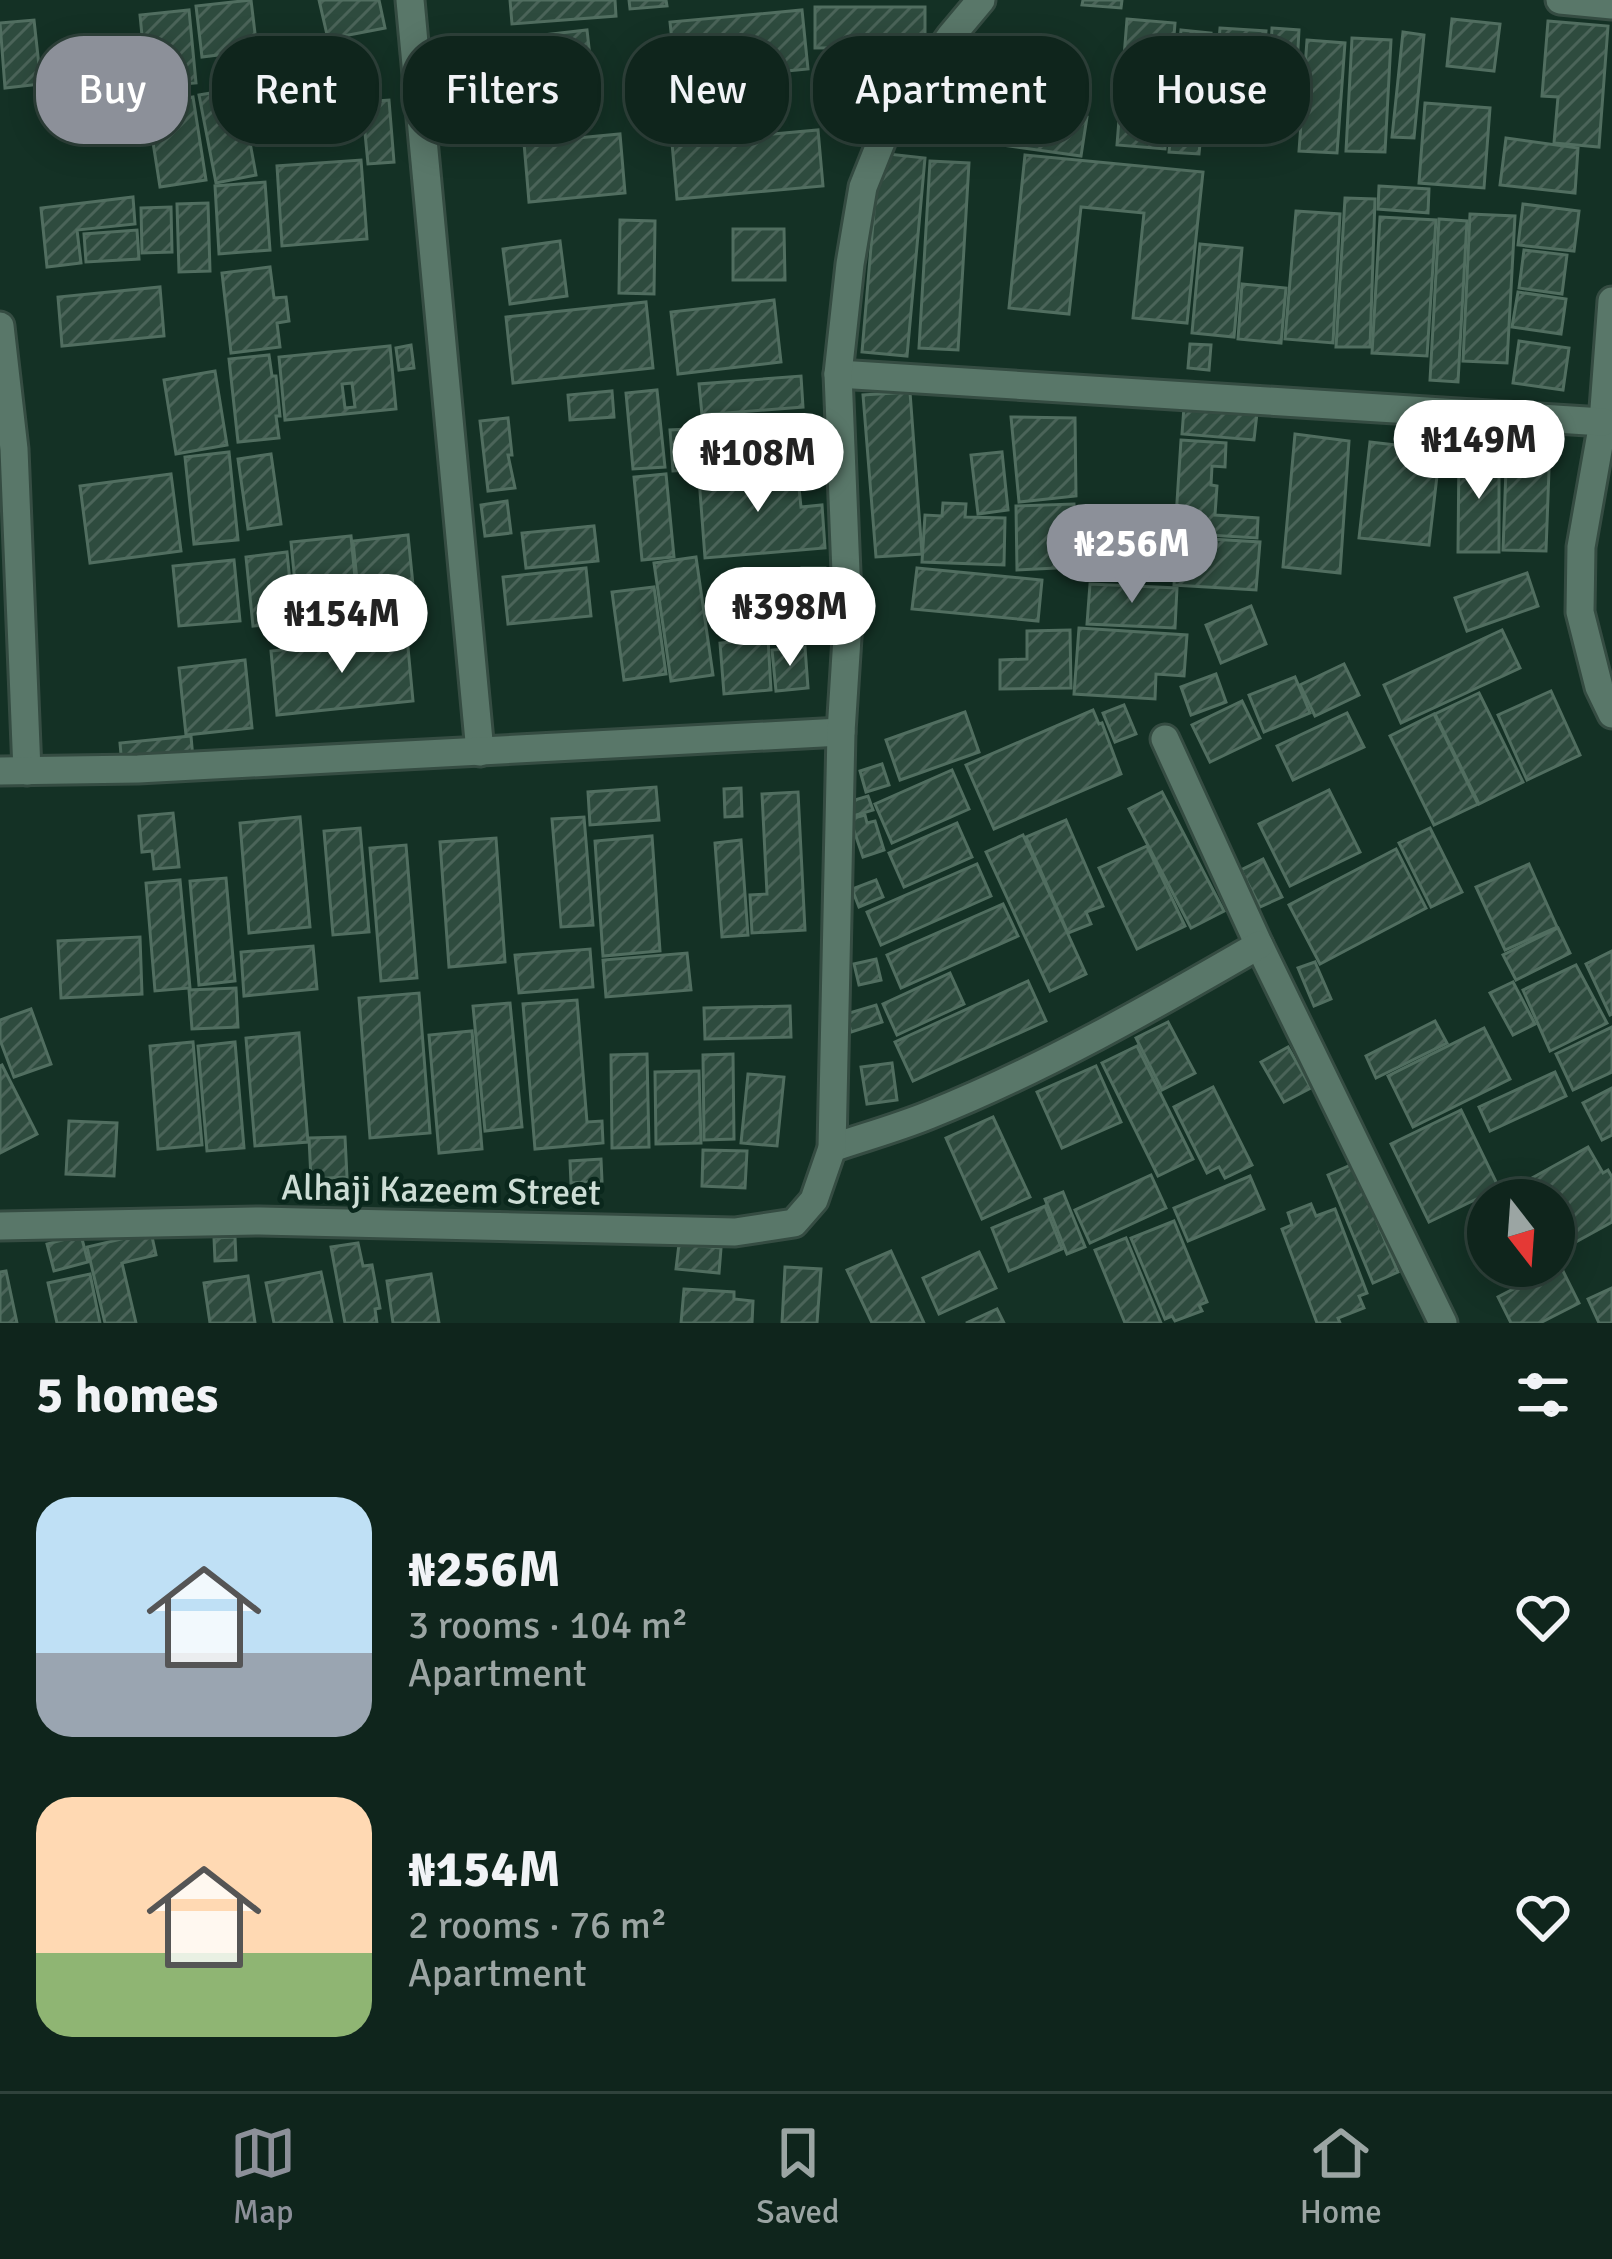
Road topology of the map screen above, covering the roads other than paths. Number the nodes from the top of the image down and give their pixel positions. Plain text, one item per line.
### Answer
1 (410, 0) edge
2 (981, 0) edge
3 (1560, 0) edge
4 (1612, 5) edge
5 (1612, 301) edge
6 (0, 326) edge
7 (838, 374) junction
8 (1603, 422) junction
9 (1612, 714) edge
10 (841, 732) junction
11 (1165, 739) dead end
12 (480, 752) junction
13 (14, 771) edge
14 (1259, 945) junction
15 (832, 1148) junction
16 (0, 1226) edge
17 (1436, 1320) edge

1 - 12 street
2 - 7 street
3 - 4 street
5 - 8 street
6 - 13 street
7 - 8 street
7 - 10 street
8 - 9 street
10 - 12 street
10 - 15 street
11 - 14 street
12 - 13 street
14 - 15 street
14 - 17 street
15 - 16 street, Alhaji Kazeem Street

